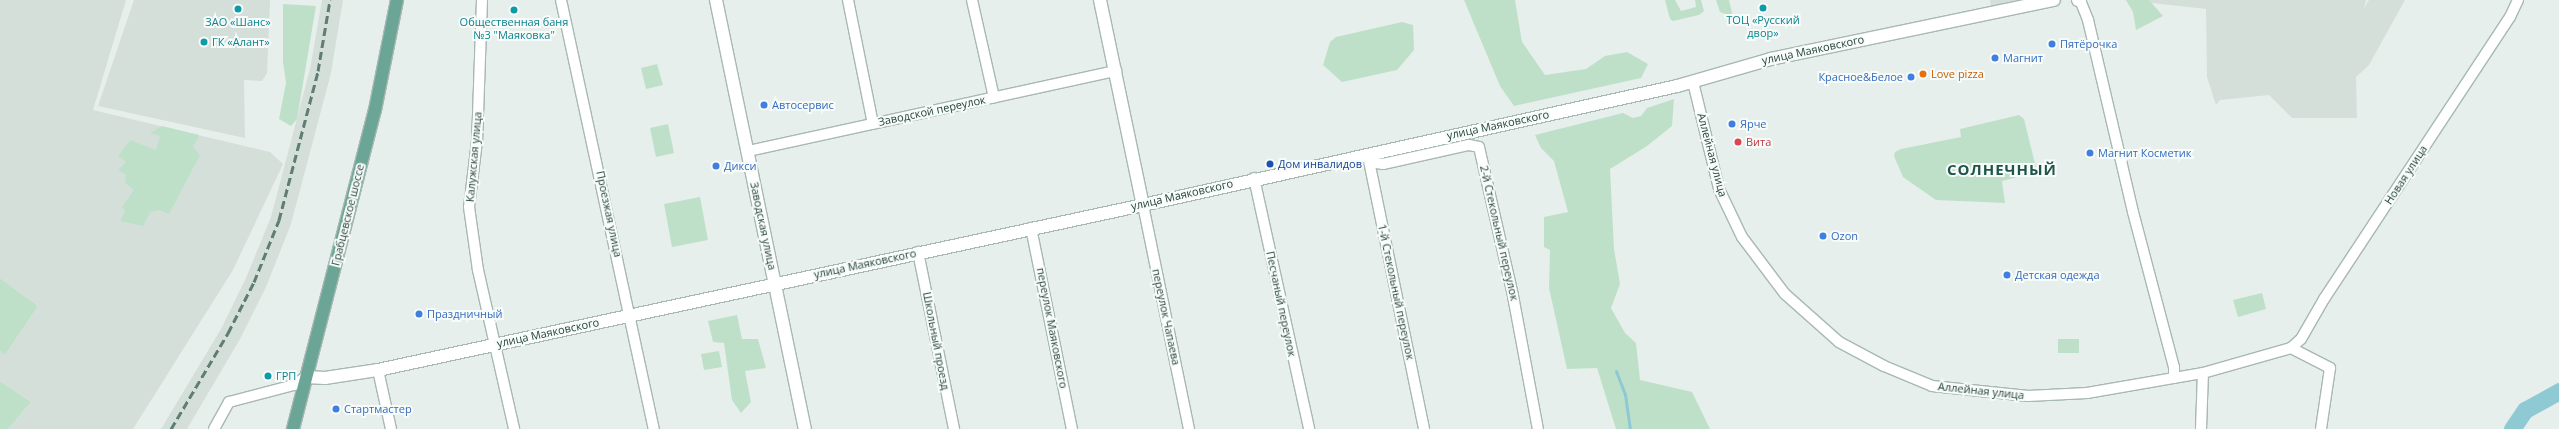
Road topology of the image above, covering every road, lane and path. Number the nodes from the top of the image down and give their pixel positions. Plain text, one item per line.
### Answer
1 (397, 0) edge
2 (482, 0) edge
3 (561, 0) edge
4 (716, 0) edge
5 (848, 0) edge
6 (972, 0) edge
7 (1100, 0) edge
8 (2054, 0) edge
9 (2079, 0) edge
10 (2518, 0) edge
11 (1116, 71) junction
12 (1694, 82) junction
13 (994, 98) junction
14 (873, 124) junction
15 (748, 151) junction
16 (1369, 158) junction
17 (1254, 178) junction
18 (1143, 205) junction
19 (1031, 228) junction
20 (918, 252) junction
21 (774, 283) junction
22 (630, 315) junction
23 (495, 344) junction
24 (2291, 348) junction
25 (378, 370) junction
26 (2203, 373) junction
27 (306, 377) junction
28 (2174, 378) junction
29 (214, 429) edge
30 (293, 429) edge
31 (391, 429) edge
32 (514, 429) edge
33 (654, 429) edge
34 (805, 429) edge
35 (954, 429) edge
36 (1072, 429) edge
37 (1189, 429) edge
38 (1309, 429) edge
39 (1424, 429) edge
40 (1538, 429) edge
41 (2201, 429) edge
42 (2321, 429) edge

1 - 27 main road, Грабцевское шоссе
2 - 23 street, Калужская улица
3 - 22 street, Проезжая улица
4 - 15 street, Заводская улица
5 - 14 street
6 - 13 street
7 - 11 street
8 - 12 street, улица Маяковского
9 - 28 street
10 - 24 street, Новая улица
11 - 13 street, Заводской переулок
11 - 18 street
12 - 16 street, улица Маяковского
12 - 28 street, Аллейная улица
13 - 14 street, Заводской переулок
14 - 15 street, Заводской переулок
15 - 21 street, Заводская улица
16 - 17 street, улица Маяковского
16 - 39 street, 1-й Стекольный переулок
16 - 40 street, 2-й Стекольный переулок
17 - 18 street, улица Маяковского
17 - 38 street, Песчаный переулок
18 - 19 street, улица Маяковского
18 - 37 street, переулок Чапаева
19 - 20 street, улица Маяковского
19 - 36 street, переулок Маяковского
20 - 21 street, улица Маяковского
20 - 35 street, Школьный проезд
21 - 22 street, улица Маяковского
21 - 34 street, Заводская улица
22 - 23 street, улица Маяковского
22 - 33 street, Проезжая улица
23 - 25 street, улица Маяковского
23 - 32 street, Калужская улица
24 - 26 street, Аллейная улица
24 - 42 street
25 - 27 street, улица Маяковского
25 - 31 street
26 - 28 street, Аллейная улица
26 - 41 street
27 - 29 street
27 - 30 main road, Грабцевское шоссе

